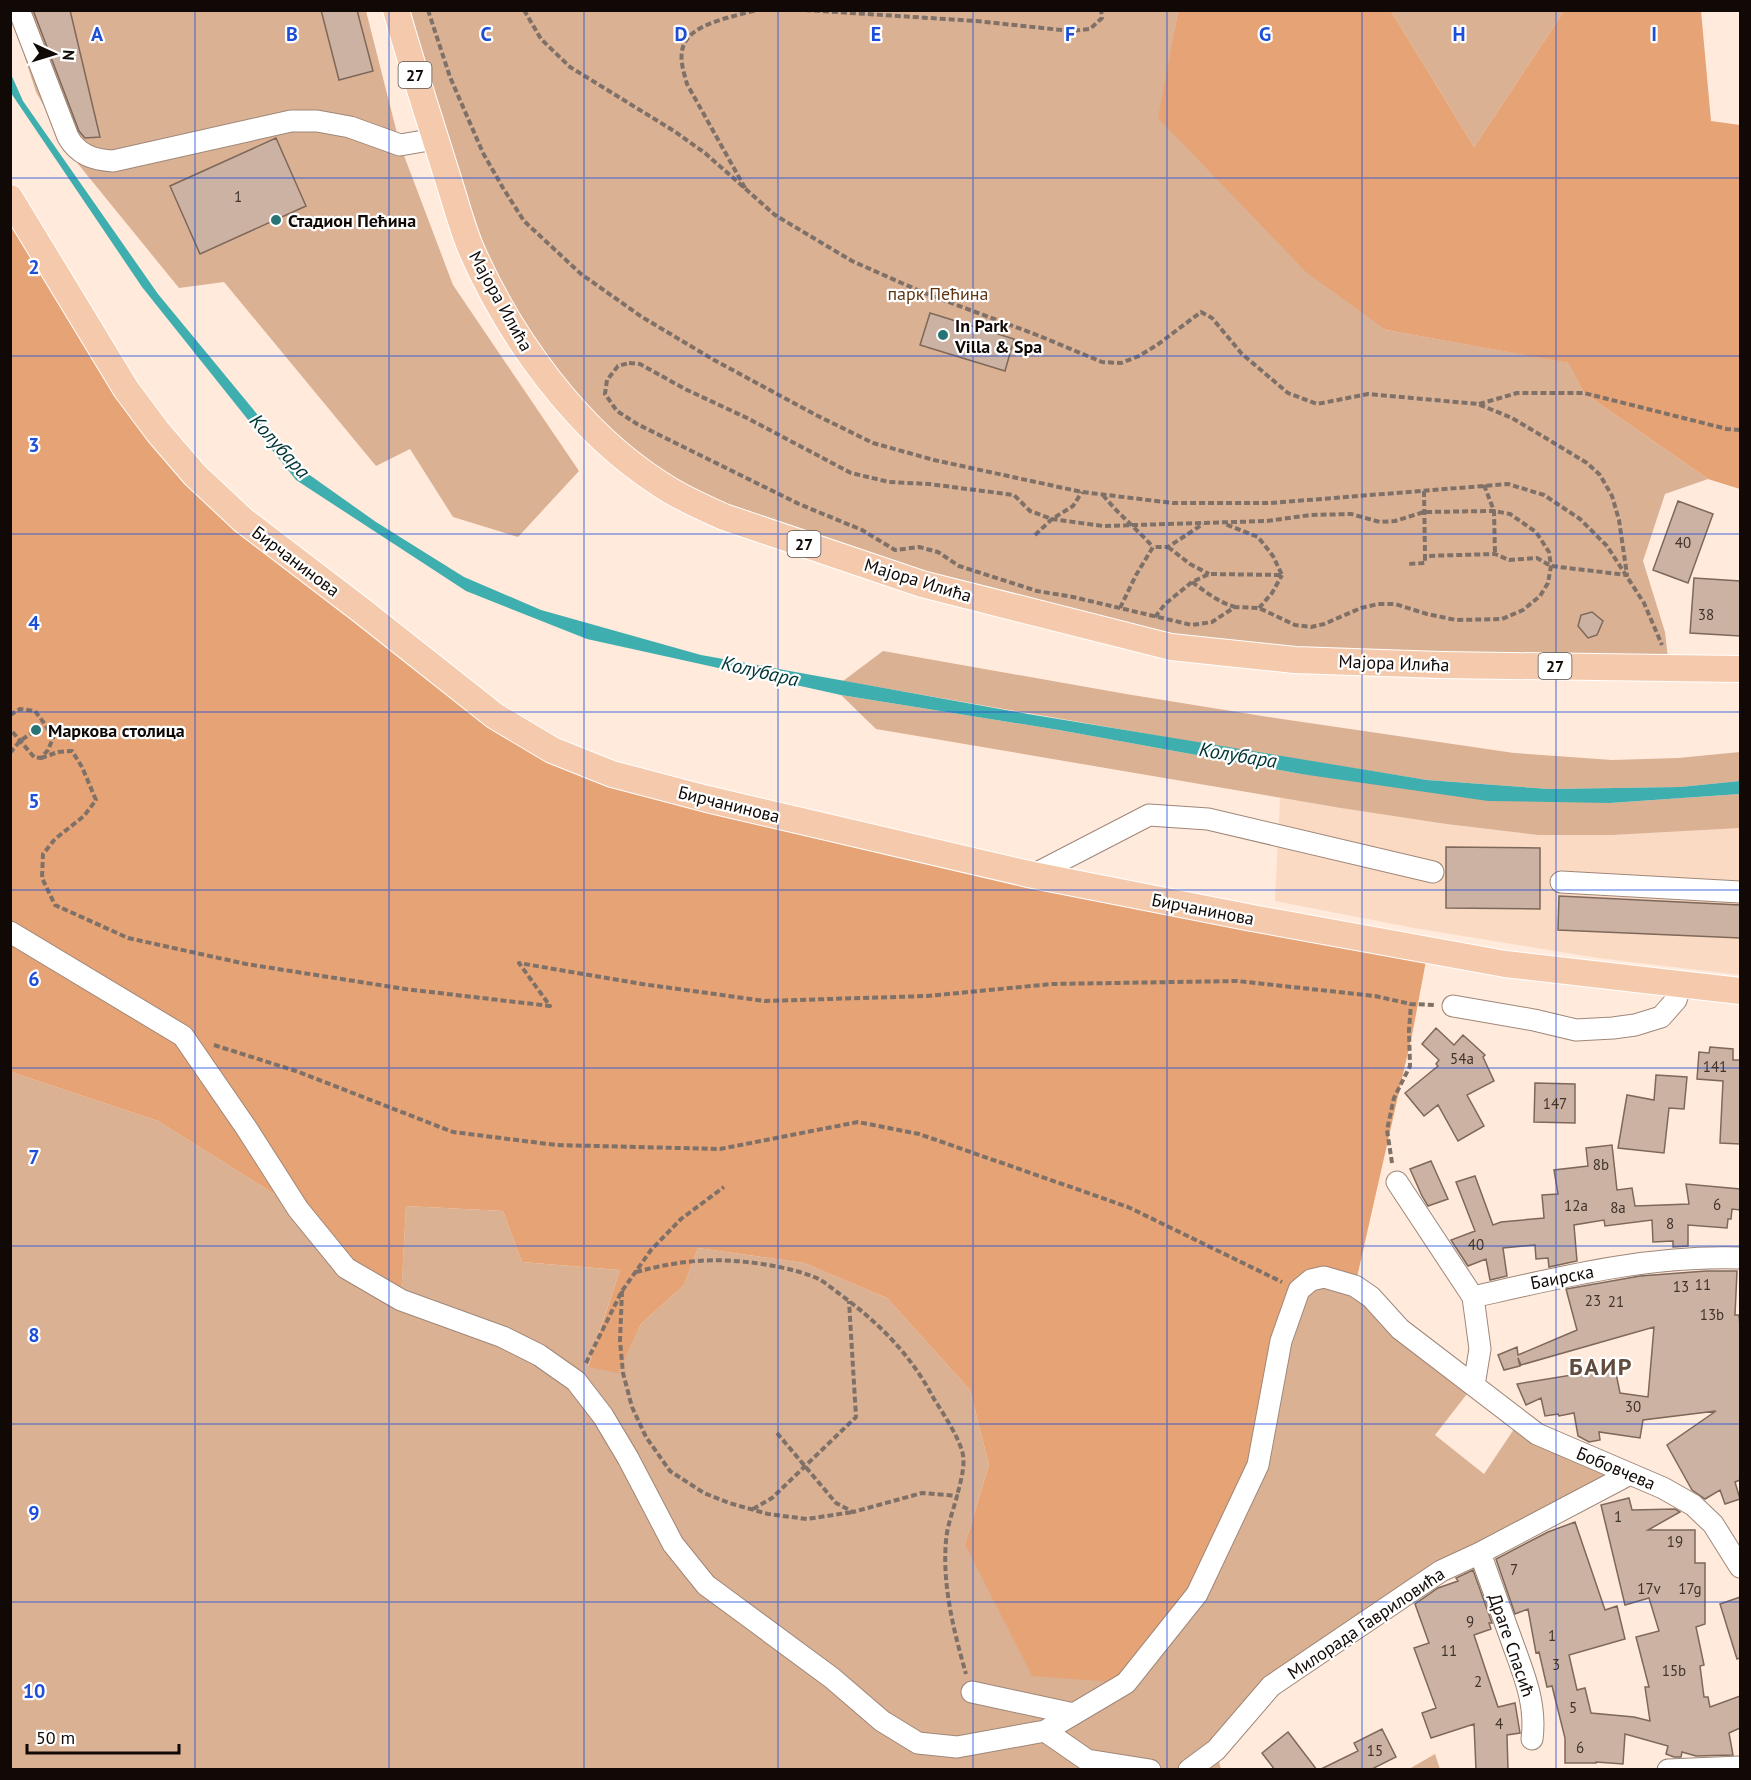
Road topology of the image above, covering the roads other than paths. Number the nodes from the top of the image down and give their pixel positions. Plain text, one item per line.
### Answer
1 (20, 10) edge
2 (396, 10) edge
3 (435, 138) junction
4 (10, 198) edge
5 (1740, 669) edge
6 (1433, 872) dead end
7 (1033, 875) junction
8 (1561, 882) dead end
9 (1740, 892) edge
10 (10, 932) edge
11 (1681, 985) junction
12 (1740, 991) edge
13 (1453, 1006) road end
14 (1397, 1182) road end
15 (1740, 1258) edge
16 (1473, 1297) junction
17 (1474, 1385) junction
18 (1630, 1474) junction
19 (1480, 1553) junction
20 (1740, 1567) edge
21 (972, 1692) dead end
22 (1074, 1714) junction
23 (1045, 1731) junction
24 (1532, 1739) dead end
25 (1740, 1767) edge
26 (1150, 1770) edge
27 (1190, 1770) edge
28 (1668, 1770) edge

1 - 3 street
2 - 3 main road, Мајора Илића / 27
3 - 5 main road, Мајора Илића / 27
4 - 7 main road, Бирчанинова
6 - 7 street
7 - 11 main road, Бирчанинова
8 - 9 street
10 - 23 street
11 - 12 main road, Бирчанинова
11 - 13 street
14 - 16 street
15 - 16 street, Баирска
16 - 17 street
17 - 18 street, Бобовчева
17 - 22 street, Бобовчева
18 - 19 street, Милорада Гавриловића
18 - 20 street, Бобовчева
19 - 24 street, Драге Спасић
19 - 27 street, Милорада Гавриловића
21 - 22 street
22 - 23 street
23 - 26 street
25 - 28 street

